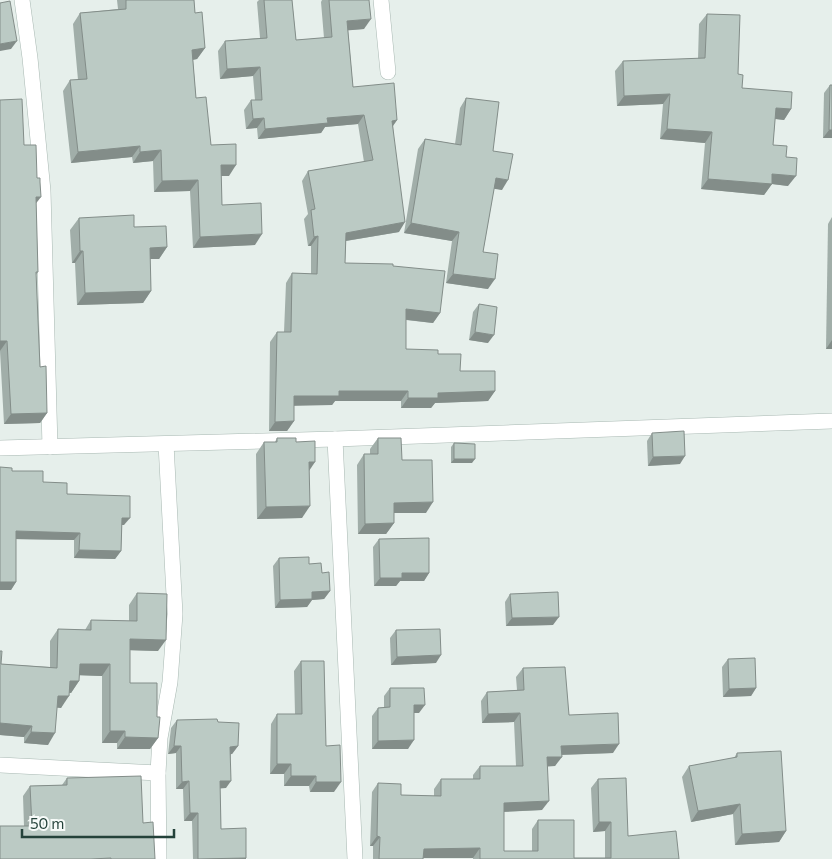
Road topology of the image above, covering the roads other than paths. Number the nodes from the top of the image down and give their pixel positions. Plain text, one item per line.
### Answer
1 (22, 0) edge
2 (381, 0) edge
3 (388, 72) dead end
4 (832, 421) edge
5 (336, 439) junction
6 (166, 444) junction
7 (50, 447) junction
8 (0, 448) edge
9 (0, 765) edge
10 (158, 774) junction
11 (159, 859) edge
12 (355, 859) edge

1 - 7 street
2 - 3 street
4 - 5 street
5 - 6 street
5 - 12 street
6 - 7 street
6 - 10 street
7 - 8 street
9 - 10 street
10 - 11 street

